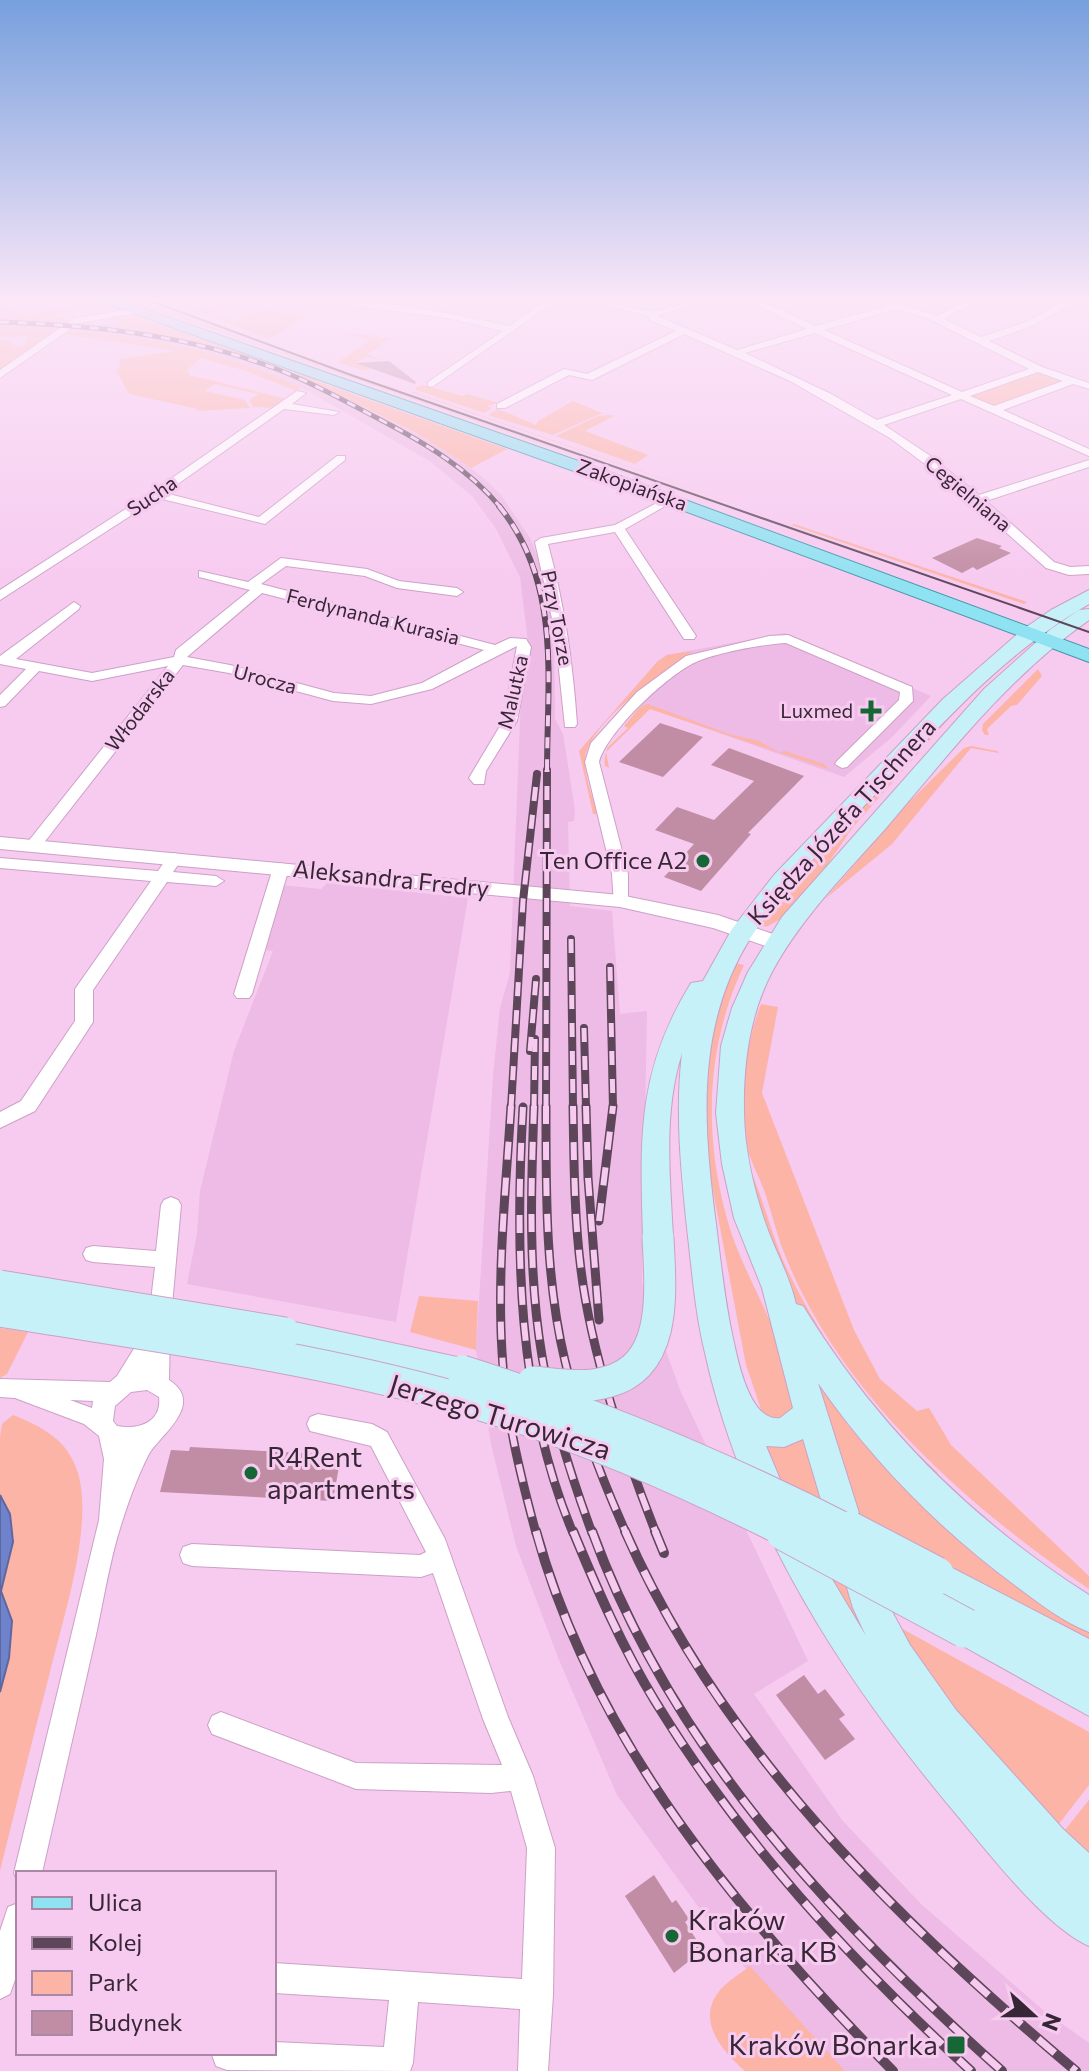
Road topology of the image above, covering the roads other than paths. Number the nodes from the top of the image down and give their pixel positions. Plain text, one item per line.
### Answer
1 (299, 395) edge
2 (380, 395) edge
3 (380, 395) edge
4 (523, 395) edge
5 (821, 395) edge
6 (961, 395) joint
7 (1036, 395) edge
8 (282, 406) junction
9 (501, 406) dead end
10 (991, 411) junction
11 (334, 412) dead end
12 (874, 425) junction
13 (1089, 453) edge
14 (341, 458) dead end
15 (1086, 467) edge
16 (156, 494) junction
17 (670, 499) junction
18 (977, 500) junction
19 (618, 528) junction
20 (1089, 570) edge
21 (203, 574) dead end
22 (256, 587) junction
23 (457, 592) dead end
24 (0, 596) edge
25 (1089, 596) edge
26 (74, 606) dead end
27 (1089, 612) edge
28 (1042, 633) junction
29 (689, 636) dead end
30 (521, 642) joint
31 (1089, 643) edge
32 (495, 649) junction
33 (1089, 656) edge
34 (2, 660) edge
35 (180, 660) junction
36 (37, 665) junction
37 (0, 703) edge
38 (570, 724) dead end
39 (842, 764) dead end
40 (479, 781) dead end
41 (0, 843) edge
42 (33, 846) junction
43 (175, 858) junction
44 (0, 863) edge
45 (281, 868) junction
46 (164, 877) junction
47 (216, 881) dead end
48 (620, 901) junction
49 (743, 930) junction
50 (777, 943) junction
51 (724, 963) junction
52 (243, 994) dead end
53 (0, 1121) edge
54 (171, 1205) dead end
55 (93, 1254) dead end
56 (166, 1260) junction
57 (0, 1286) edge
58 (777, 1288) junction
59 (0, 1311) edge
60 (159, 1328) junction
61 (462, 1371) junction
62 (158, 1382) junction
63 (118, 1388) junction
64 (11, 1389) edge
65 (731, 1392) junction
66 (811, 1411) junction
67 (318, 1424) dead end
68 (106, 1428) junction
69 (148, 1436) junction
70 (110, 1521) junction
71 (192, 1555) dead end
72 (440, 1558) junction
73 (1089, 1615) edge
74 (1089, 1659) edge
75 (1089, 1697) edge
76 (221, 1725) dead end
77 (520, 1776) junction
78 (28, 1871) edge
79 (1089, 1880) edge
80 (16, 1924) edge
81 (1089, 1925) edge
82 (276, 1978) edge
83 (0, 1984) edge
84 (405, 1986) junction
85 (538, 1995) junction
86 (227, 2055) dead end
87 (533, 2071) edge

1 - 8 street, Sucha
2 - 17 main road, Zakopiańska
3 - 28 main road, Zakopiańska
4 - 9 street
5 - 12 street, Cegielniana
6 - 10 street
6 - 12 street
7 - 10 street
8 - 11 street
8 - 16 street, Sucha
10 - 13 street
12 - 18 street, Cegielniana
14 - 16 street
15 - 18 street
16 - 24 street, Sucha
17 - 19 street
17 - 28 main road, Zakopiańska
18 - 20 street, Cegielniana
19 - 29 street
19 - 38 street, Przy Torze
21 - 22 street, Ferdynanda Kurasia
22 - 23 street, Ferdynanda Kurasia
22 - 32 street, Ferdynanda Kurasia
22 - 35 street, Włodarska
25 - 28 main road
26 - 34 street
27 - 28 main road
28 - 31 main road
28 - 33 main road
28 - 49 main road, Księdza Józefa Tischnera
28 - 50 main road, Księdza Józefa Tischnera
30 - 32 street, Urocza
30 - 40 street, Malutka
32 - 35 street, Urocza
34 - 36 street, Urocza
35 - 36 street, Urocza
35 - 42 street, Włodarska
36 - 37 street
39 - 48 street
41 - 42 street, Aleksandra Fredry
42 - 43 street, Aleksandra Fredry
43 - 45 street, Aleksandra Fredry
43 - 46 street
44 - 46 street
45 - 48 street, Aleksandra Fredry
45 - 52 street
46 - 47 street
46 - 53 street
48 - 49 street, Aleksandra Fredry
49 - 50 street, Aleksandra Fredry
49 - 51 main road, Księdza Józefa Tischnera
50 - 58 main road, Księdza Józefa Tischnera
51 - 61 main road, bridge
51 - 65 main road, Księdza Józefa Tischnera
54 - 56 street
55 - 56 street
56 - 60 street
57 - 61 main road, Jerzego Turowicza, bridge
58 - 66 main road, Księdza Józefa Tischnera
58 - 73 main road
59 - 75 main road, Jerzego Turowicza, bridge
60 - 62 street
60 - 63 street
61 - 74 main road, Jerzego Turowicza, bridge
62 - 63 street
62 - 69 street
63 - 64 street
63 - 68 street
64 - 68 street
65 - 66 main road
65 - 81 main road, Księdza Józefa Tischnera
66 - 79 main road, Księdza Józefa Tischnera
67 - 72 street
68 - 69 street
68 - 70 street
69 - 70 street
70 - 78 street
71 - 72 street
72 - 77 street
76 - 77 street
77 - 85 street
80 - 83 street
82 - 84 street
84 - 85 street
84 - 86 street
85 - 87 street

